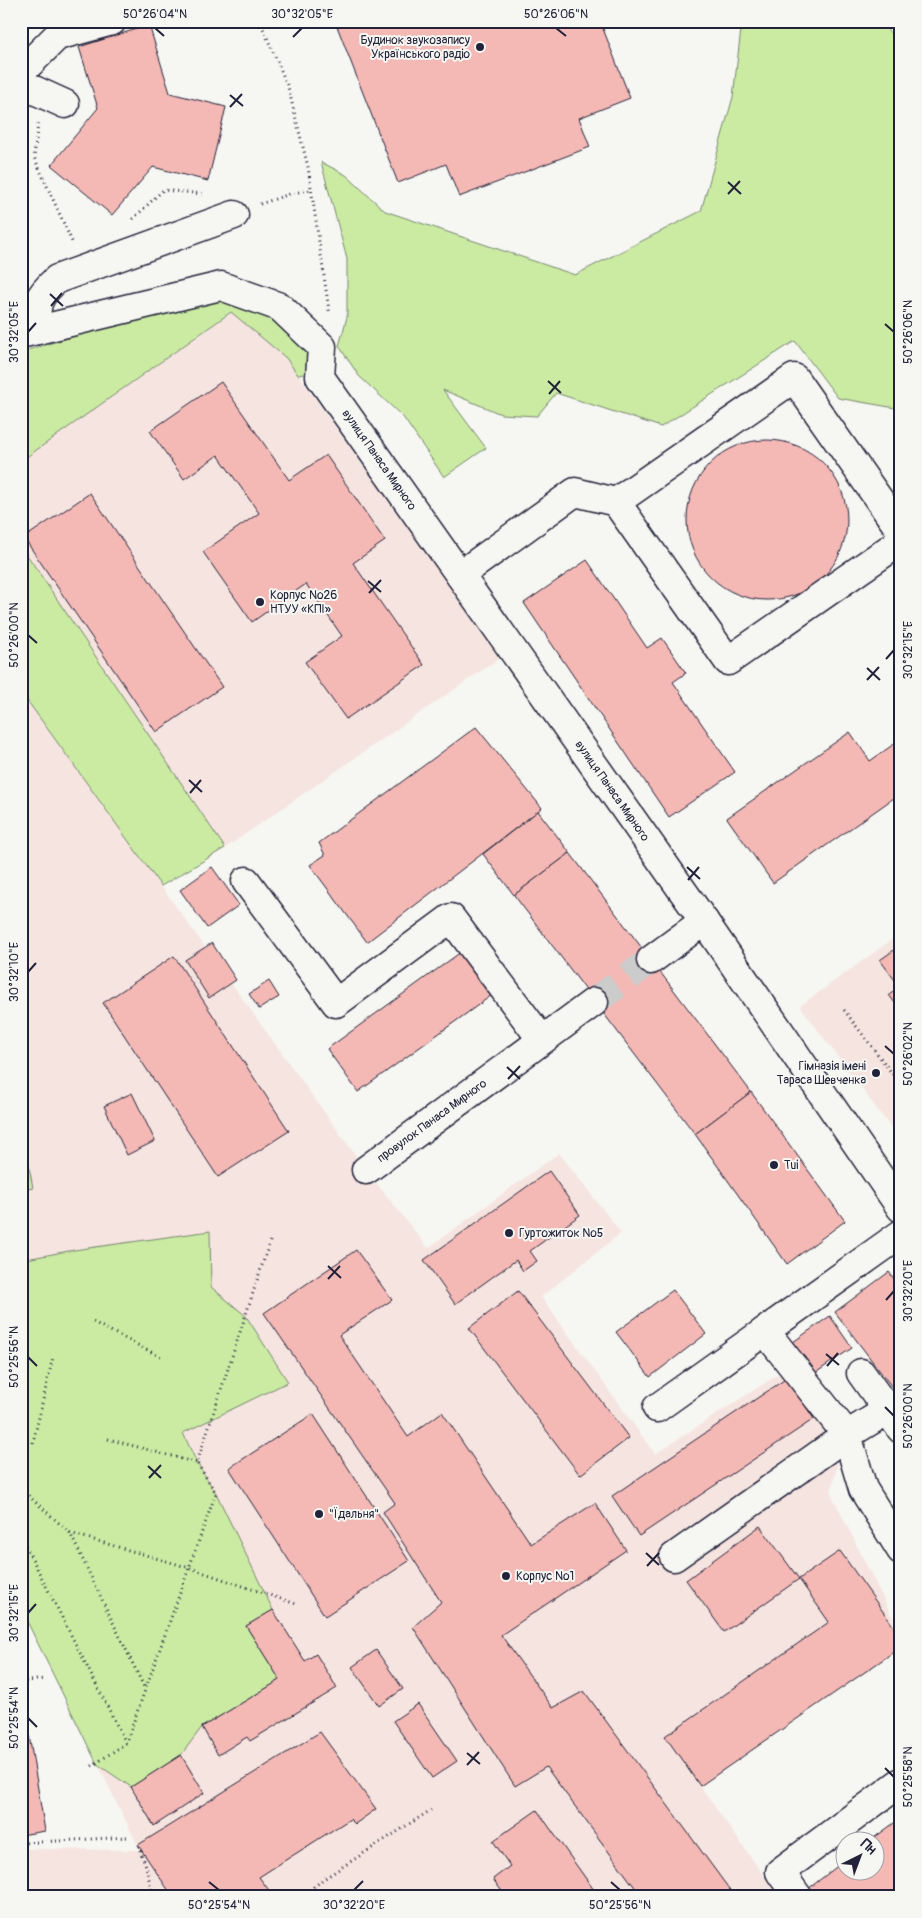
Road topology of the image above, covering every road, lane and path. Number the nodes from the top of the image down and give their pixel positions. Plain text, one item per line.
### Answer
1 (112, 21) edge
2 (257, 21) edge
3 (21, 72) edge
4 (21, 84) edge
5 (65, 104) dead end
6 (34, 157) dead end
7 (312, 190) junction
8 (234, 214) joint
9 (75, 250) dead end
10 (29, 332) edge
11 (322, 347) junction
12 (616, 502) junction
13 (901, 531) edge
14 (901, 541) edge
15 (460, 575) junction
16 (246, 881) dead end
17 (704, 921) junction
18 (651, 960) tunnel mouth
19 (594, 1002) tunnel mouth
20 (844, 1010) dead end
21 (542, 1040) junction
22 (901, 1085) edge
23 (366, 1170) dead end
24 (901, 1208) edge
25 (901, 1234) edge
26 (270, 1241) dead end
27 (93, 1322) dead end
28 (765, 1331) junction
29 (53, 1357) dead end
30 (163, 1358) dead end
31 (861, 1373) dead end
32 (657, 1408) dead end
33 (897, 1413) edge
34 (847, 1435) junction
35 (108, 1439) dead end
36 (33, 1443) dead end
37 (197, 1462) junction
38 (21, 1488) edge
39 (70, 1533) junction
40 (21, 1536) edge
41 (901, 1550) edge
42 (674, 1557) dead end
43 (190, 1568) junction
44 (296, 1604) dead end
45 (44, 1679) dead end
46 (21, 1682) edge
47 (146, 1690) junction
48 (126, 1744) junction
49 (92, 1766) dead end
50 (901, 1782) edge
51 (431, 1810) dead end
52 (128, 1837) dead end
53 (21, 1844) edge
54 (140, 1850) dead end
55 (153, 1897) edge
56 (311, 1897) edge
57 (798, 1897) edge

1 - 3 street
2 - 7 path
4 - 5 street
6 - 9 path
7 - 8 path
7 - 11 path
8 - 10 street
10 - 11 street
11 - 15 street, вулиця Панаса Мирного
12 - 13 street
12 - 14 street
12 - 15 street
15 - 17 street, вулиця Панаса Мирного
16 - 21 street
17 - 18 street
17 - 24 street, вулиця Панаса Мирного
19 - 21 street, провулок Панаса Мирного
20 - 22 path
21 - 23 street, провулок Панаса Мирного
25 - 28 street
26 - 37 path
27 - 30 path
28 - 32 street
28 - 34 street
29 - 36 path
31 - 33 street
33 - 34 street
34 - 41 street
34 - 42 street
35 - 37 path
37 - 43 path
38 - 39 path
39 - 43 path
39 - 47 path
40 - 48 path
43 - 44 path
43 - 47 path
45 - 46 path
47 - 48 path
48 - 49 path
50 - 57 street
51 - 56 path
52 - 53 path
54 - 55 path

